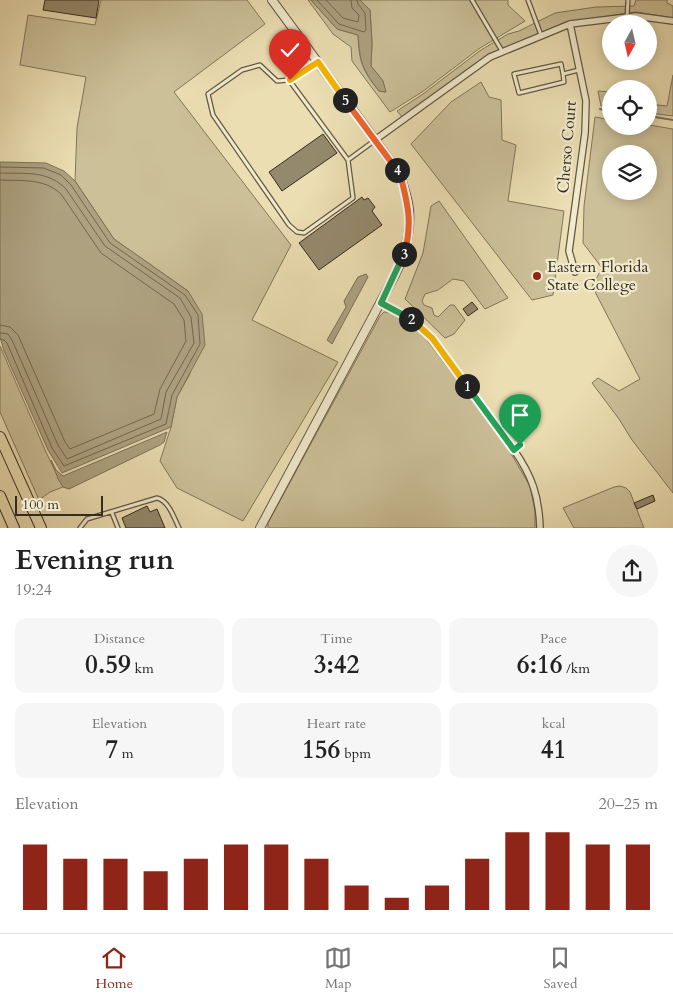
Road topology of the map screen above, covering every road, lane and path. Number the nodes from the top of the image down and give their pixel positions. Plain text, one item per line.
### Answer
1 (272, 0) edge
2 (472, 0) edge
3 (528, 0) edge
4 (628, 0) edge
5 (626, 15) edge
6 (658, 19) edge
7 (602, 20) edge
8 (673, 21) edge
9 (570, 24) junction
10 (541, 36) junction
11 (503, 52) junction
12 (318, 62) junction
13 (580, 70) junction
14 (563, 74) junction
15 (290, 80) junction
16 (375, 140) junction
17 (348, 160) junction
18 (575, 272) dead end
19 (381, 303) junction
20 (465, 371) dead end
21 (459, 375) junction
22 (0, 437) edge
23 (520, 445) dead end
24 (514, 450) junction
25 (0, 496) edge
26 (112, 513) junction
27 (14, 528) edge
28 (41, 528) edge
29 (80, 528) edge
30 (118, 528) edge
31 (179, 528) edge
32 (260, 528) edge
33 (540, 528) edge

1 - 12 street
2 - 11 lane
3 - 10 lane
4 - 5 lane
6 - 8 street
7 - 9 street
9 - 10 street
9 - 13 street, Cherso Court
10 - 11 street
11 - 16 street
12 - 15 lane
12 - 16 street
13 - 14 lane
13 - 18 street, Cherso Court
14 - 14 lane
15 - 17 lane
15 - 17 lane
16 - 17 lane
16 - 19 street
19 - 21 street
19 - 32 street
20 - 21 lane
21 - 24 street
22 - 28 highway
23 - 24 lane
24 - 33 street
25 - 27 highway
26 - 29 lane
26 - 30 lane
26 - 31 lane

